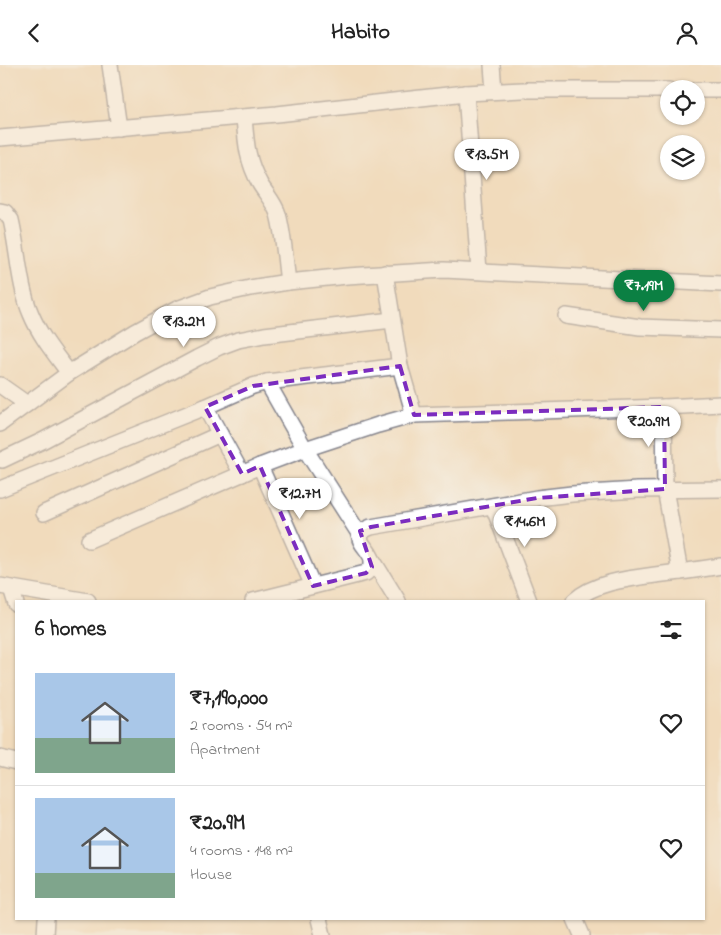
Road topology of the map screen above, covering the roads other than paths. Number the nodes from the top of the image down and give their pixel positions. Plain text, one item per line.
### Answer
1 (110, 65) edge
2 (492, 65) edge
3 (721, 89) edge
4 (660, 90) edge
5 (705, 90) edge
6 (494, 91) junction
7 (466, 93) junction
8 (244, 117) junction
9 (119, 128) junction
10 (0, 139) edge
11 (0, 211) edge
12 (479, 271) junction
13 (385, 273) junction
14 (288, 282) junction
15 (721, 284) edge
16 (566, 316) dead end
17 (392, 320) junction
18 (721, 330) edge
19 (400, 366) junction
20 (69, 373) junction
21 (267, 382) junction
22 (0, 385) edge
23 (27, 404) junction
24 (721, 404) edge
25 (205, 407) junction
26 (664, 407) junction
27 (414, 415) junction
28 (0, 424) edge
29 (220, 434) junction
30 (304, 449) junction
31 (2, 460) dead end
32 (260, 466) junction
33 (242, 474) junction
34 (0, 489) edge
35 (665, 489) junction
36 (721, 489) edge
37 (493, 505) junction
38 (44, 513) dead end
39 (360, 535) junction
40 (89, 540) dead end
41 (372, 559) junction
42 (721, 566) edge
43 (680, 572) junction
44 (313, 586) junction
45 (6, 587) edge
46 (82, 600) edge
47 (257, 600) edge
48 (397, 600) edge
49 (529, 600) edge
50 (575, 600) edge
51 (15, 602) edge
52 (0, 758) edge
53 (15, 762) edge
54 (46, 920) edge
55 (319, 920) edge
56 (575, 920) edge
57 (45, 935) edge
58 (323, 935) edge
59 (582, 935) edge

1 - 9 street
2 - 6 street
3 - 5 street
4 - 6 street
6 - 7 street
7 - 8 street
7 - 12 street
8 - 9 street
8 - 14 street
9 - 10 street
11 - 20 street
12 - 13 street
12 - 15 street
13 - 14 street
13 - 17 street
14 - 20 street
16 - 18 street
17 - 19 street
17 - 31 street
19 - 21 street
19 - 27 street
20 - 23 street
21 - 25 street
21 - 30 street
22 - 23 street
23 - 28 street
24 - 26 street
25 - 29 street
25 - 34 street
26 - 27 street
26 - 35 street
27 - 30 street
29 - 33 street
29 - 38 street
30 - 32 street
30 - 39 street
32 - 33 street
32 - 44 street
33 - 40 street
35 - 36 street
35 - 37 street
35 - 43 street
37 - 39 street
37 - 49 street
39 - 41 street
41 - 44 street
41 - 48 street
42 - 43 street
43 - 50 street
44 - 47 street
45 - 46 street
45 - 51 street
52 - 53 street
54 - 57 street
55 - 58 street
56 - 59 street

